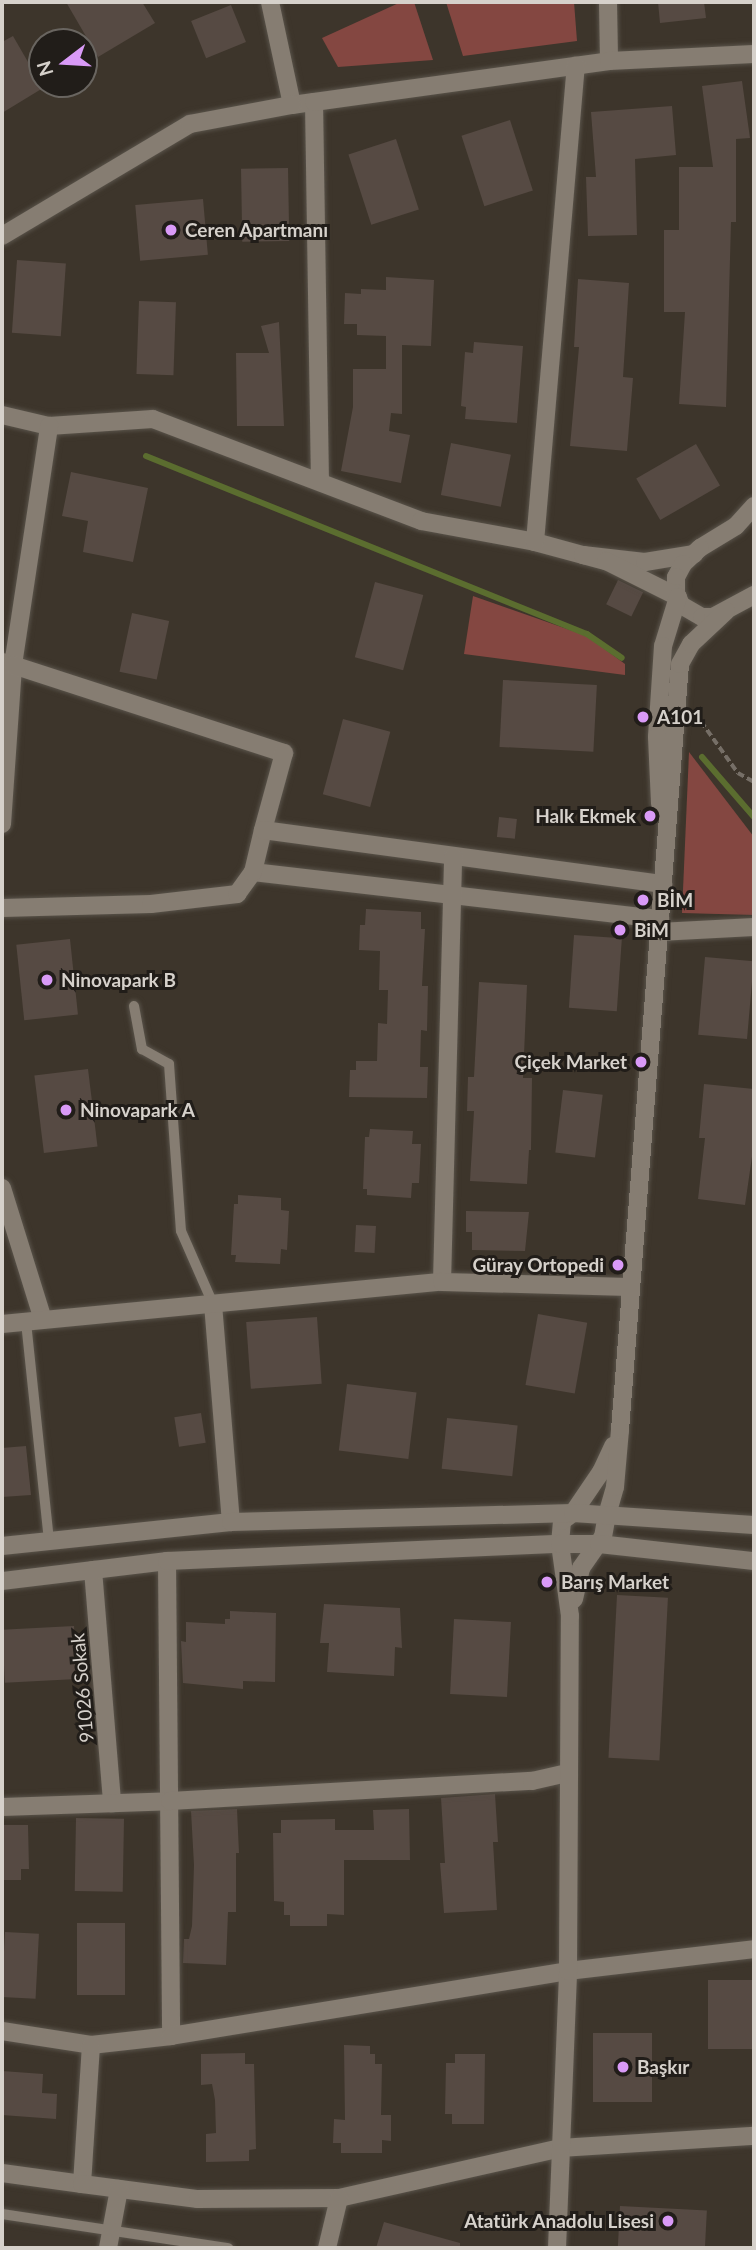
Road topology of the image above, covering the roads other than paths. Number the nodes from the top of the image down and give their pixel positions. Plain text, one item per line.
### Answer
1 (270, 2) edge
2 (608, 2) edge
3 (754, 54) edge
4 (610, 61) junction
5 (576, 66) junction
6 (314, 102) junction
7 (292, 105) junction
8 (2, 236) edge
9 (2, 415) edge
10 (49, 426) junction
11 (320, 481) junction
12 (754, 506) edge
13 (745, 525) edge
14 (535, 542) junction
15 (694, 554) junction
16 (583, 555) junction
17 (754, 594) edge
18 (678, 597) junction
19 (726, 611) junction
20 (8, 663) edge
21 (2, 824) edge
22 (263, 830) junction
23 (453, 856) junction
24 (253, 872) junction
25 (663, 884) junction
26 (451, 894) junction
27 (2, 908) edge
28 (660, 925) junction
29 (754, 927) edge
30 (134, 1006) dead end
31 (2, 1188) edge
32 (442, 1282) junction
33 (629, 1287) junction
34 (213, 1304) junction
35 (34, 1321) junction
36 (2, 1324) edge
37 (620, 1430) junction
38 (573, 1513) junction
39 (607, 1515) junction
40 (231, 1522) junction
41 (754, 1525) edge
42 (49, 1541) junction
43 (560, 1544) junction
44 (599, 1544) junction
45 (2, 1546) edge
46 (167, 1561) junction
47 (754, 1561) edge
48 (93, 1570) junction
49 (2, 1581) edge
50 (570, 1616) junction
51 (567, 1773) junction
52 (170, 1801) junction
53 (112, 1803) junction
54 (2, 1807) edge
55 (754, 1949) edge
56 (568, 1971) junction
57 (2, 2031) edge
58 (171, 2036) junction
59 (91, 2045) junction
60 (754, 2136) edge
61 (561, 2148) junction
62 (2, 2173) edge
63 (82, 2184) junction
64 (118, 2189) junction
65 (339, 2198) junction
66 (2, 2214) edge
67 (109, 2240) edge
68 (229, 2248) edge
69 (327, 2248) edge
70 (558, 2248) edge

1 - 7 street
2 - 4 street
3 - 4 street
4 - 5 street
5 - 6 street
5 - 14 street
6 - 7 street
6 - 11 street
7 - 8 street
9 - 10 street
10 - 11 street
10 - 20 street
11 - 14 street
12 - 13 street
13 - 15 street
14 - 16 street
15 - 16 street
15 - 18 street
16 - 18 street
17 - 19 street
18 - 19 street
18 - 25 street
19 - 25 street
20 - 21 street
20 - 22 street
22 - 23 street
22 - 24 street
23 - 25 street
23 - 26 street
24 - 26 street
24 - 27 street
25 - 28 street
26 - 28 street
26 - 32 street
28 - 29 street
28 - 33 street
30 - 34 lane
31 - 35 street
32 - 33 street
32 - 34 street
33 - 37 street
34 - 35 street
34 - 40 street
35 - 36 street
35 - 42 lane
37 - 38 street
37 - 39 street
38 - 39 street
38 - 40 street
38 - 43 street
39 - 41 street
39 - 44 street
40 - 42 street
42 - 45 street
43 - 44 street
43 - 46 street
43 - 50 street
44 - 47 street
44 - 50 street
46 - 48 street
46 - 52 street
48 - 49 street
48 - 53 street, 91026 Sokak
50 - 51 street
51 - 52 street
51 - 56 street
52 - 53 street
52 - 58 street
53 - 54 street
55 - 56 street
56 - 58 street
56 - 61 street
57 - 59 street
58 - 59 street
59 - 63 street
60 - 61 street
61 - 65 street
61 - 70 street
62 - 63 street
63 - 64 street
64 - 65 street
64 - 67 street
65 - 69 street
66 - 67 lane
67 - 68 lane

